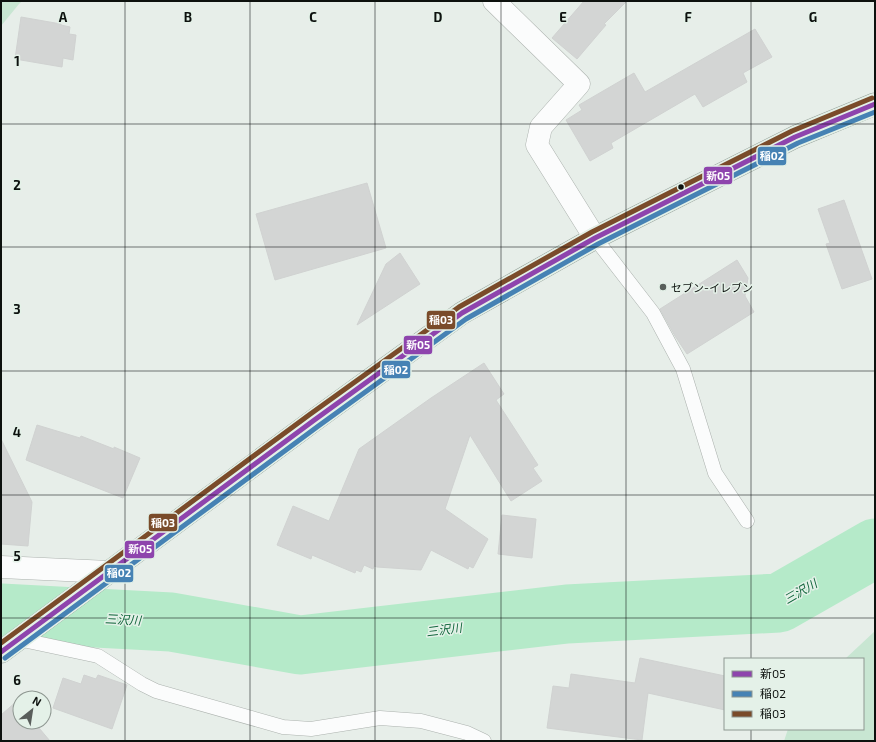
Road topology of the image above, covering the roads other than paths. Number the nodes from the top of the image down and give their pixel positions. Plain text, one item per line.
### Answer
1 (494, 1) edge
2 (875, 104) edge
3 (594, 238) junction
4 (747, 521) dead end
5 (1, 567) edge
6 (109, 572) junction
7 (9, 645) edge
8 (484, 741) edge

1 - 3 street
2 - 3 main road
3 - 4 lane
3 - 6 main road
5 - 6 street
6 - 7 main road
7 - 8 lane

